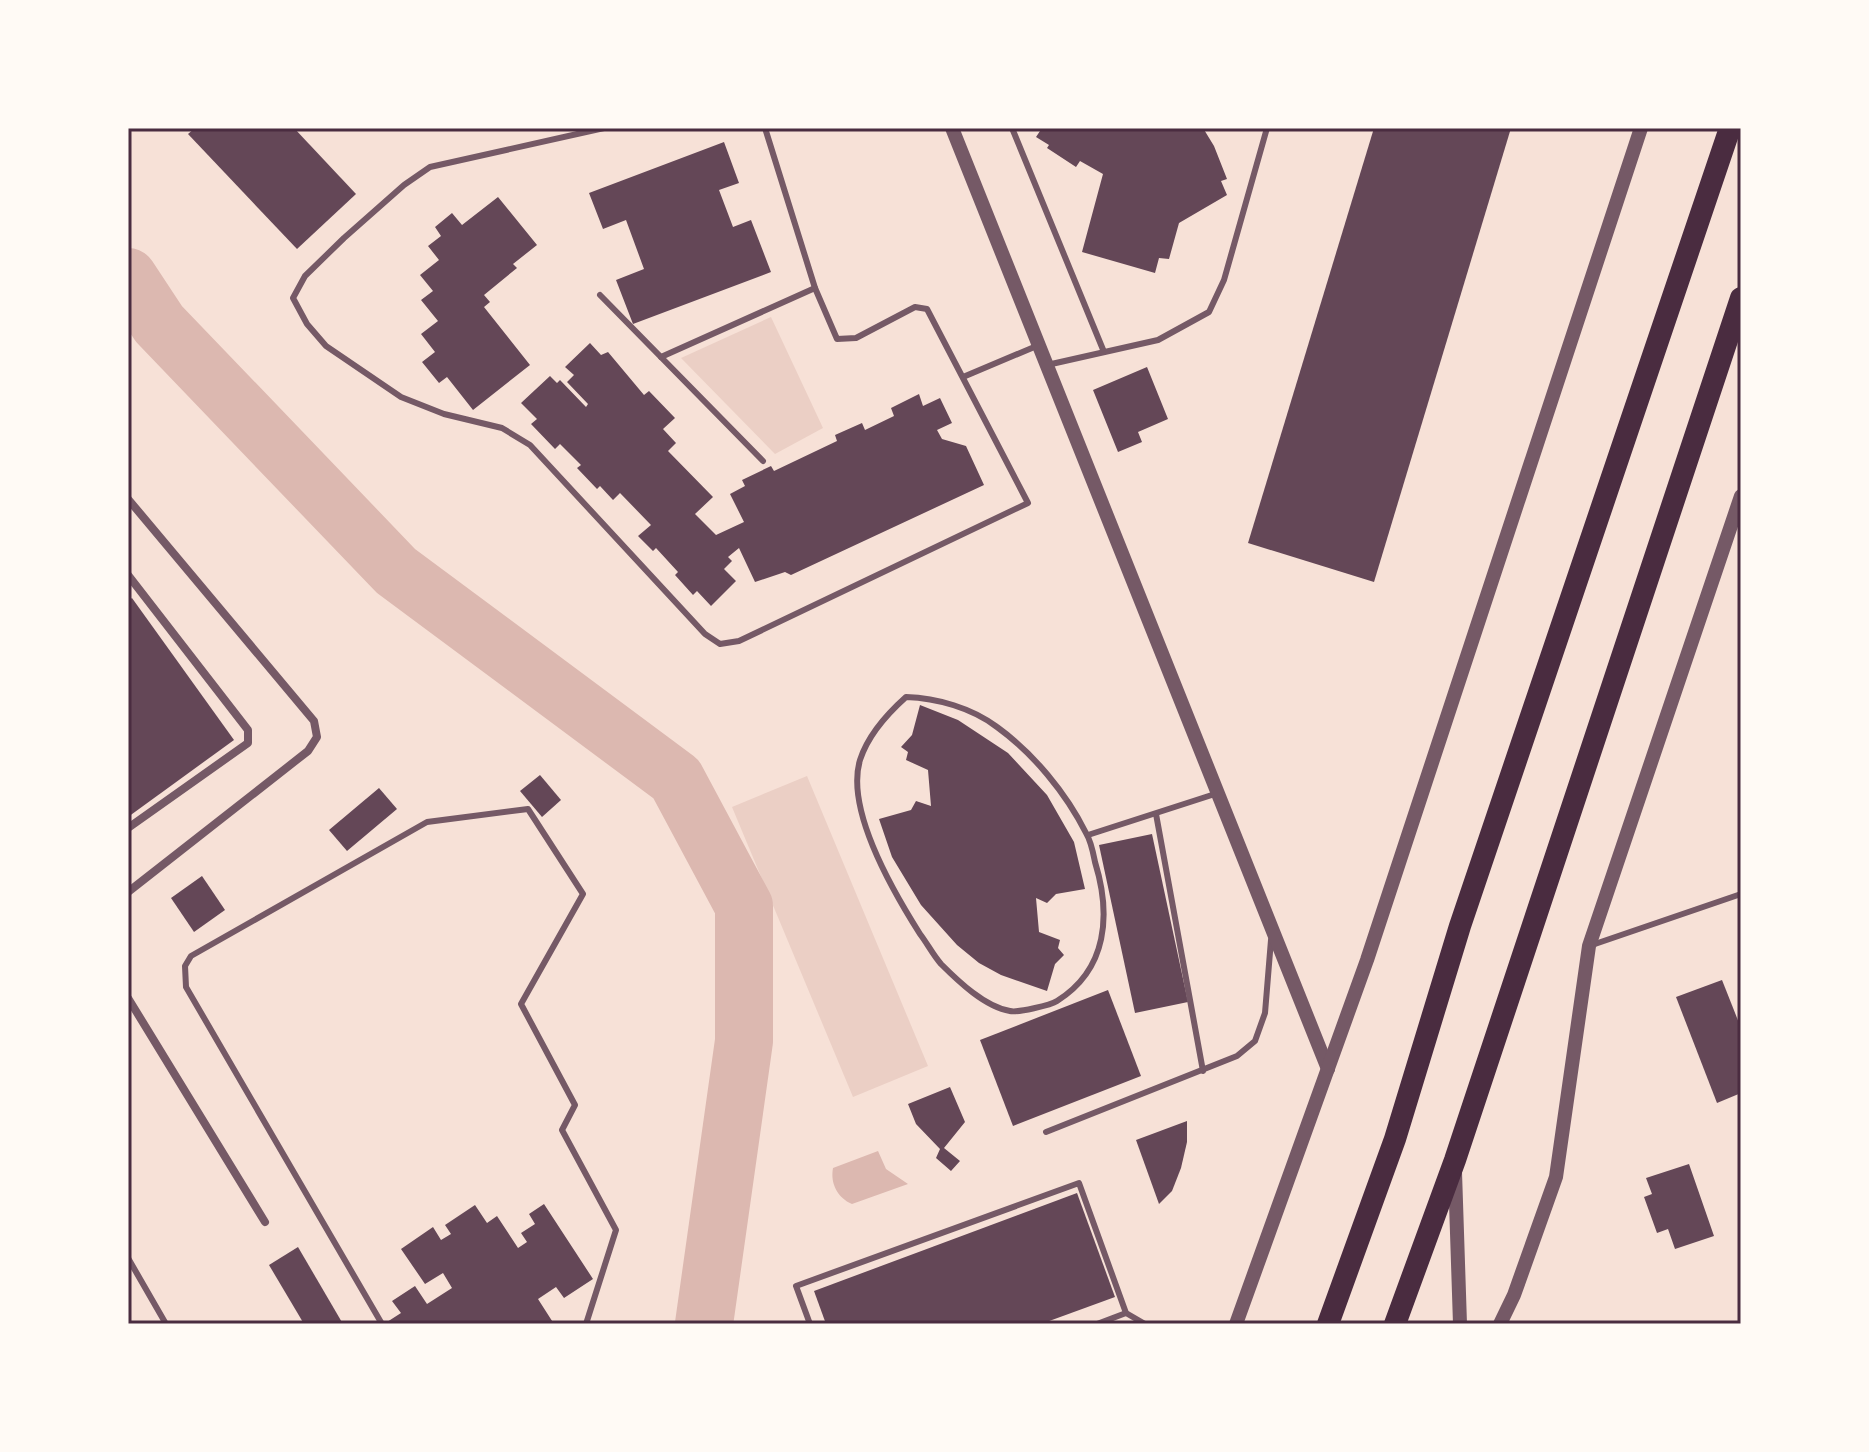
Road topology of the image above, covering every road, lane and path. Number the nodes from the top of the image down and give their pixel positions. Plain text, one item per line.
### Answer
1 (604, 128) edge
2 (765, 128) edge
3 (952, 128) edge
4 (1012, 128) edge
5 (1267, 128) edge
6 (1641, 128) edge
7 (1730, 128) edge
8 (815, 288) junction
9 (600, 295) dead end
10 (1741, 298) edge
11 (1039, 345) junction
12 (1104, 352) junction
13 (661, 357) junction
14 (1047, 365) junction
15 (963, 377) junction
16 (763, 461) dead end
17 (1741, 496) edge
18 (128, 499) edge
19 (128, 575) edge
20 (1218, 793) junction
21 (1156, 814) junction
22 (128, 828) edge
23 (1088, 835) junction
24 (129, 889) edge
25 (1741, 894) edge
26 (1272, 929) junction
27 (1589, 946) junction
28 (128, 998) edge
29 (1328, 1069) junction
30 (1203, 1071) junction
31 (1046, 1132) dead end
32 (1455, 1160) junction
33 (265, 1222) dead end
34 (128, 1258) edge
35 (1126, 1313) junction
36 (166, 1324) edge
37 (382, 1324) edge
38 (586, 1324) edge
39 (810, 1324) edge
40 (1097, 1324) edge
41 (1145, 1324) edge
42 (1236, 1324) edge
43 (1328, 1324) edge
44 (1395, 1324) edge
45 (1460, 1324) edge
46 (1500, 1324) edge

1 - 15 lane
2 - 8 lane
3 - 11 street
4 - 12 lane
5 - 12 lane
6 - 29 street
7 - 43 highway
8 - 13 lane
8 - 15 lane
9 - 13 lane
10 - 32 highway
11 - 14 street
11 - 15 lane
12 - 14 lane
13 - 16 lane
14 - 20 street
17 - 27 street
18 - 24 street
19 - 22 street
20 - 21 lane
20 - 26 street
21 - 23 lane
21 - 30 lane
23 - 23 lane
25 - 27 lane
26 - 29 street
26 - 30 lane
27 - 46 street
28 - 33 street
29 - 42 street
30 - 31 lane
32 - 44 highway
32 - 45 street
34 - 36 lane
35 - 39 lane
35 - 40 lane
35 - 41 lane
37 - 38 lane

